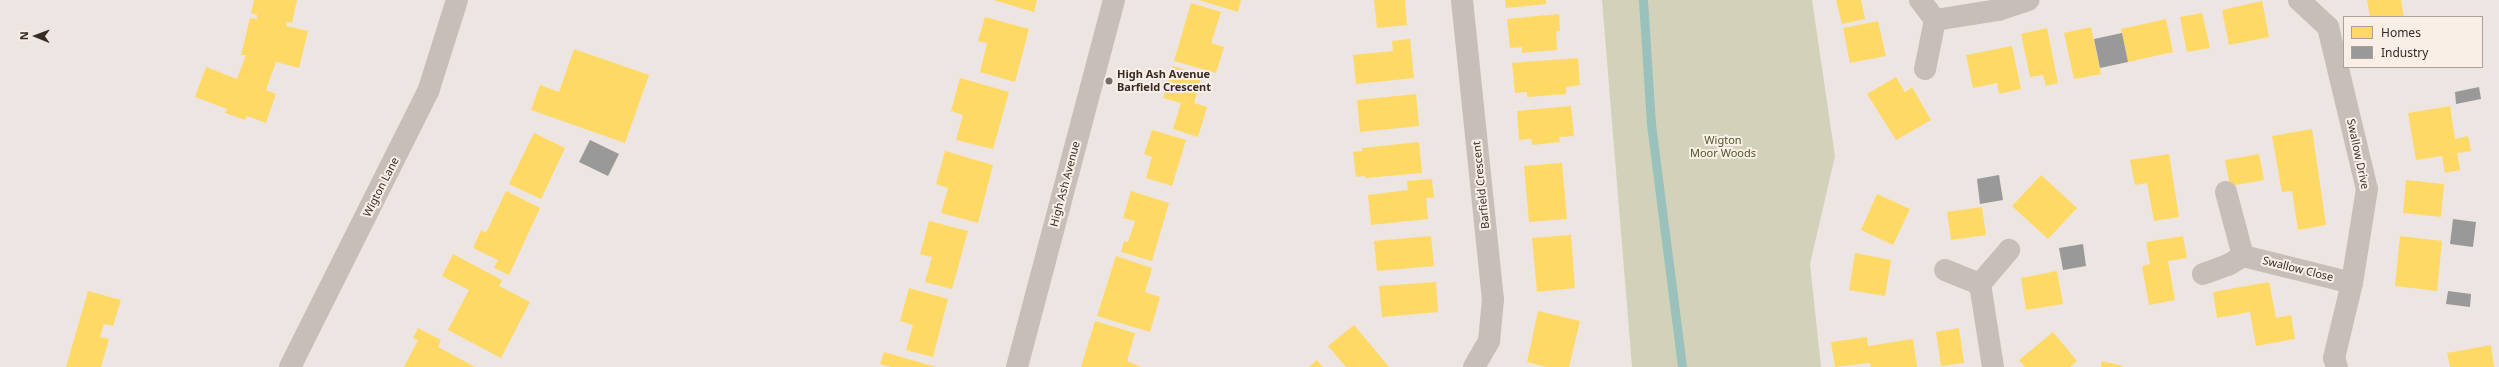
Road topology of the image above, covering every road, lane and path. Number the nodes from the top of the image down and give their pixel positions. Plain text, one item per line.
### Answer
1 (457, 0) edge
2 (1114, 0) edge
3 (1462, 0) edge
4 (1920, 0) edge
5 (2028, 0) edge
6 (2299, 0) edge
7 (1935, 20) junction
8 (1925, 69) dead end
9 (2226, 192) dead end
10 (2009, 250) dead end
11 (2243, 256) junction
12 (1945, 270) dead end
13 (2203, 274) dead end
14 (2352, 283) junction
15 (1980, 284) junction
16 (290, 367) edge
17 (1017, 367) edge
18 (1474, 367) edge
19 (1993, 367) edge
20 (2336, 367) edge

1 - 16 street, Wigton Lane
2 - 17 street, High Ash Avenue
3 - 18 street, Barfield Crescent
4 - 7 street
5 - 7 street
6 - 14 street, Swallow Drive
7 - 8 street
9 - 11 street
10 - 15 street
11 - 13 street
11 - 14 street, Swallow Close
12 - 15 street
14 - 20 street, Swallow Drive
15 - 19 street

